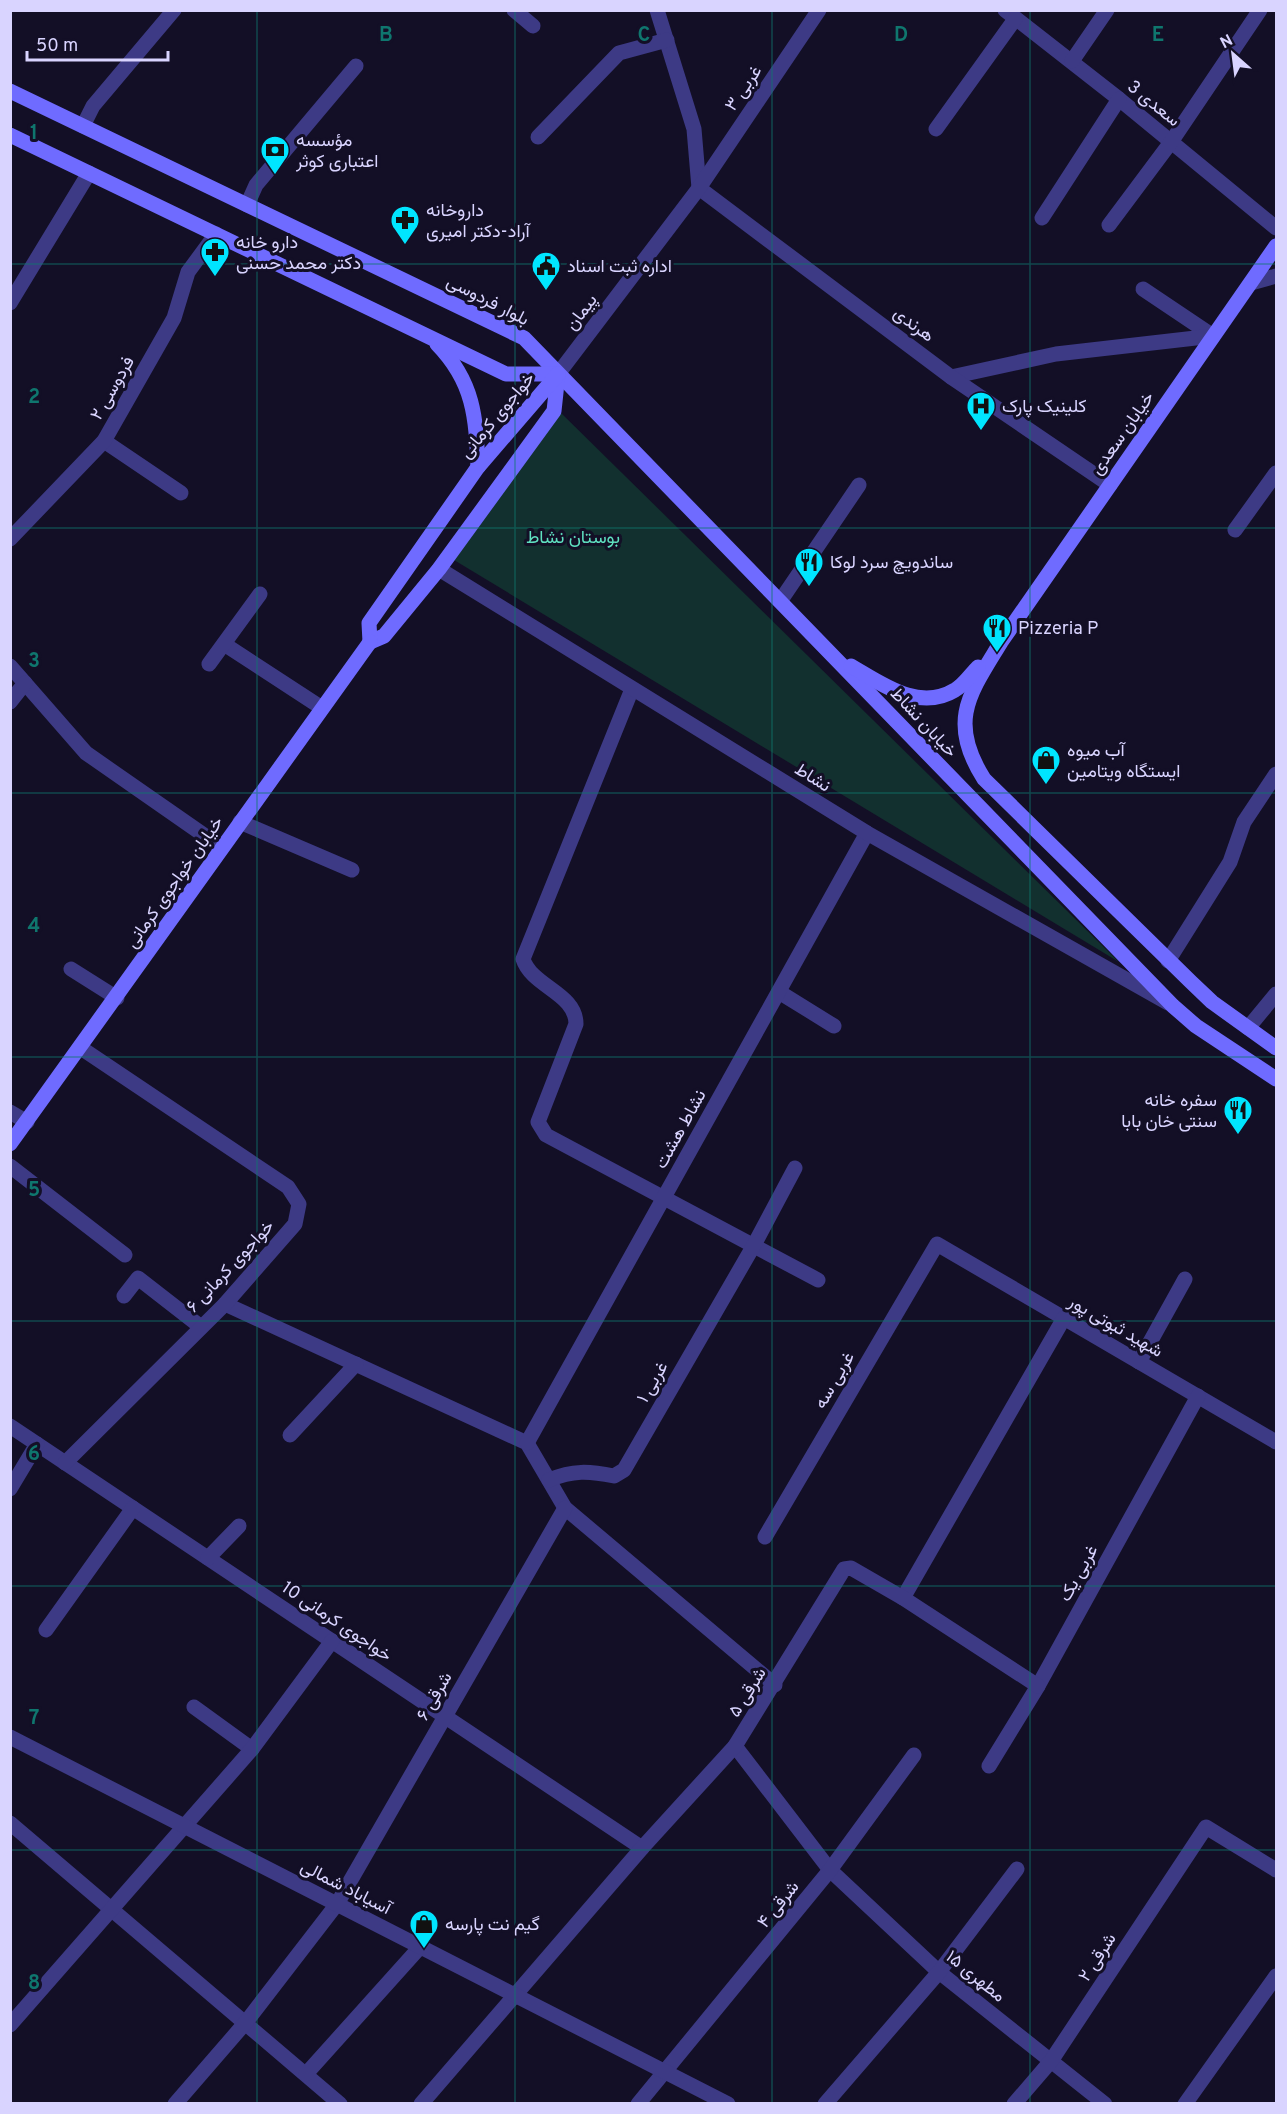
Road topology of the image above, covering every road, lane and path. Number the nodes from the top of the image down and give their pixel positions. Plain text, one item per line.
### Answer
1 (174, 10) edge
2 (514, 10) edge
3 (657, 10) edge
4 (819, 10) edge
5 (1107, 10) edge
6 (1260, 10) edge
7 (1010, 15) edge
8 (533, 26) dead end
9 (667, 40) junction
10 (1072, 61) junction
11 (356, 66) dead end
12 (10, 92) edge
13 (1119, 99) junction
14 (83, 126) junction
15 (936, 129) dead end
16 (10, 135) edge
17 (538, 137) dead end
18 (1171, 142) junction
19 (89, 173) junction
20 (699, 188) junction
21 (247, 205) junction
22 (1042, 218) dead end
23 (1109, 225) dead end
24 (1276, 228) edge
25 (216, 234) junction
26 (1276, 246) edge
27 (1276, 276) edge
28 (1251, 283) junction
29 (1143, 289) dead end
30 (10, 303) edge
31 (1213, 336) junction
32 (431, 338) junction
33 (558, 374) junction
34 (951, 377) junction
35 (104, 441) junction
36 (478, 467) junction
37 (1276, 476) edge
38 (859, 485) dead end
39 (1110, 485) junction
40 (181, 493) dead end
41 (1235, 530) dead end
42 (10, 539) edge
43 (439, 568) junction
44 (260, 594) dead end
45 (781, 600) junction
46 (370, 642) junction
47 (1001, 642) junction
48 (224, 644) junction
49 (838, 659) junction
50 (209, 664) dead end
51 (10, 666) edge
52 (25, 682) junction
53 (632, 689) junction
54 (10, 702) edge
55 (322, 708) junction
56 (1276, 774) edge
57 (240, 822) junction
58 (867, 833) junction
59 (221, 848) junction
60 (352, 870) dead end
61 (1168, 961) junction
62 (71, 969) dead end
63 (778, 992) junction
64 (1276, 994) edge
65 (117, 998) junction
66 (1173, 1006) junction
67 (834, 1026) dead end
68 (1248, 1028) junction
69 (81, 1048) junction
70 (1276, 1048) edge
71 (1276, 1079) edge
72 (10, 1112) edge
73 (27, 1122) junction
74 (10, 1144) edge
75 (10, 1166) edge
76 (795, 1168) dead end
77 (664, 1198) junction
78 (937, 1244) joint
79 (754, 1245) junction
80 (125, 1255) dead end
81 (1185, 1279) dead end
82 (818, 1280) dead end
83 (124, 1296) dead end
84 (225, 1304) junction
85 (1064, 1318) junction
86 (201, 1327) junction
87 (1139, 1362) junction
88 (356, 1364) junction
89 (1198, 1396) junction
90 (10, 1426) edge
91 (290, 1435) dead end
92 (1276, 1442) edge
93 (527, 1443) junction
94 (37, 1444) junction
95 (65, 1463) junction
96 (549, 1480) junction
97 (10, 1489) edge
98 (133, 1508) junction
99 (566, 1508) junction
100 (239, 1526) dead end
101 (765, 1537) dead end
102 (208, 1558) junction
103 (903, 1598) junction
104 (46, 1630) dead end
105 (332, 1641) junction
106 (775, 1685) junction
107 (1038, 1686) junction
108 (194, 1707) dead end
109 (444, 1717) junction
110 (10, 1737) edge
111 (735, 1746) junction
112 (252, 1749) junction
113 (914, 1755) dead end
114 (989, 1766) dead end
115 (10, 1823) edge
116 (187, 1827) junction
117 (642, 1848) junction
118 (1017, 1869) dead end
119 (830, 1870) junction
120 (1276, 1870) edge
121 (337, 1904) junction
122 (112, 1911) junction
123 (421, 1947) junction
124 (939, 1972) junction
125 (1276, 1976) edge
126 (516, 1995) junction
127 (246, 2022) junction
128 (10, 2025) edge
129 (1051, 2061) junction
130 (666, 2072) junction
131 (306, 2074) junction
132 (175, 2103) edge
133 (340, 2103) edge
134 (420, 2103) edge
135 (638, 2103) edge
136 (728, 2103) edge
137 (825, 2103) edge
138 (1014, 2103) edge
139 (1105, 2103) edge
140 (1185, 2103) edge

1 - 14 street
2 - 8 street
3 - 9 street
4 - 20 street, ۳ غربی
5 - 10 street
6 - 18 street
7 - 10 street, سعدی 3
7 - 15 street
9 - 17 street
9 - 20 street
10 - 13 street, سعدی 3
11 - 21 street
12 - 14 main road, بلوار فردوسی
13 - 18 street, سعدی 3
13 - 22 street
14 - 21 main road, بلوار فردوسی
16 - 19 main road
18 - 23 street
18 - 24 street, سعدی 3
19 - 25 main road
19 - 30 street
20 - 33 street, پیمان
20 - 34 street, هرندی
21 - 33 main road, بلوار فردوسی
25 - 32 main road
25 - 35 street, فردوسی ۲
26 - 28 main road, خیابان سعدی
27 - 28 street
28 - 31 main road, خیابان سعدی
29 - 31 street
31 - 34 street
31 - 39 main road, خیابان سعدی
32 - 33 main road
32 - 36 main road
33 - 36 main road, خواجوی کرمانی
33 - 43 main road, خواجوی کرمانی
33 - 45 main road, خیابان نشاط
34 - 39 street, هرندی
35 - 40 street
35 - 42 street, فردوسی ۲
36 - 46 main road, خواجوی کرمانی
37 - 41 street
38 - 45 street
39 - 47 main road, خیابان سعدی
43 - 46 main road, خواجوی کرمانی
43 - 53 street, نشاط
44 - 48 street
45 - 49 main road, خیابان نشاط
46 - 55 main road, خیابان خواجوی کرمانی
47 - 49 main road
47 - 61 main road
48 - 50 street
48 - 55 street
49 - 66 main road, خیابان نشاط
51 - 52 street
52 - 54 street
52 - 59 street
53 - 58 street, نشاط
53 - 77 street
55 - 57 main road, خیابان خواجوی کرمانی
56 - 61 street
57 - 59 main road, خیابان خواجوی کرمانی
57 - 60 street
58 - 63 street, نشاط هشت
58 - 66 street, نشاط
59 - 65 main road, خیابان خواجوی کرمانی
61 - 68 main road
62 - 65 street
63 - 67 street
63 - 77 street, نشاط هشت
64 - 68 street
65 - 69 main road, خیابان خواجوی کرمانی
66 - 71 main road, خیابان نشاط
68 - 70 main road
69 - 73 main road, خیابان خواجوی کرمانی
69 - 84 street, خواجوی کرمانی ۶
72 - 73 street
73 - 74 main road, خیابان خواجوی کرمانی
75 - 80 street
76 - 79 street, غربی ۱
77 - 79 street
77 - 93 street, نشاط هشت
78 - 85 street, شهید ثبوتی پور
78 - 101 street, غربی سه
79 - 82 street
79 - 96 street, غربی ۱
81 - 87 street
83 - 86 street
84 - 86 street, خواجوی کرمانی ۶
84 - 88 street
85 - 87 street, شهید ثبوتی پور
85 - 103 street
86 - 95 street, خواجوی کرمانی ۶
87 - 89 street, شهید ثبوتی پور
88 - 91 street
88 - 93 street
89 - 92 street, شهید ثبوتی پور
89 - 107 street, غربی یک
90 - 94 street, خواجوی کرمانی 10
93 - 96 street
94 - 95 street, خواجوی کرمانی 10
94 - 97 street
95 - 98 street, خواجوی کرمانی 10
96 - 99 street
98 - 102 street, خواجوی کرمانی 10
98 - 104 street
99 - 106 street
99 - 109 street, شرقی ۶
100 - 102 street
102 - 105 street, خواجوی کرمانی 10
103 - 106 street, شرقی ۵
103 - 107 street, شرقی ۵
105 - 109 street, خواجوی کرمانی 10
105 - 112 street
106 - 111 street, شرقی ۵
107 - 114 street, غربی یک
108 - 112 street
109 - 117 street, خواجوی کرمانی 10
109 - 121 street, شرقی ۶
110 - 116 street, آسیاباد شمالی
111 - 117 street, شرقی ۵
111 - 119 street, مطهری ۱۵
112 - 116 street
113 - 119 street, شرقی ۴
115 - 122 street
116 - 121 street, آسیاباد شمالی
116 - 122 street
117 - 126 street, شرقی ۵
118 - 124 street
119 - 124 street, مطهری ۱۵
119 - 130 street, شرقی ۴
120 - 129 street, شرقی ۲
121 - 123 street, آسیاباد شمالی
121 - 127 street, شرقی ۶
122 - 127 street
122 - 128 street
123 - 126 street, آسیاباد شمالی
123 - 131 street
124 - 129 street, مطهری ۱۵
124 - 137 street
125 - 140 street
126 - 130 street, آسیاباد شمالی
126 - 134 street, شرقی ۵
127 - 131 street
127 - 132 street, شرقی ۶
129 - 138 street, شرقی ۲
129 - 139 street, مطهری ۱۵
130 - 135 street, شرقی ۴
130 - 136 street, آسیاباد شمالی
131 - 133 street

